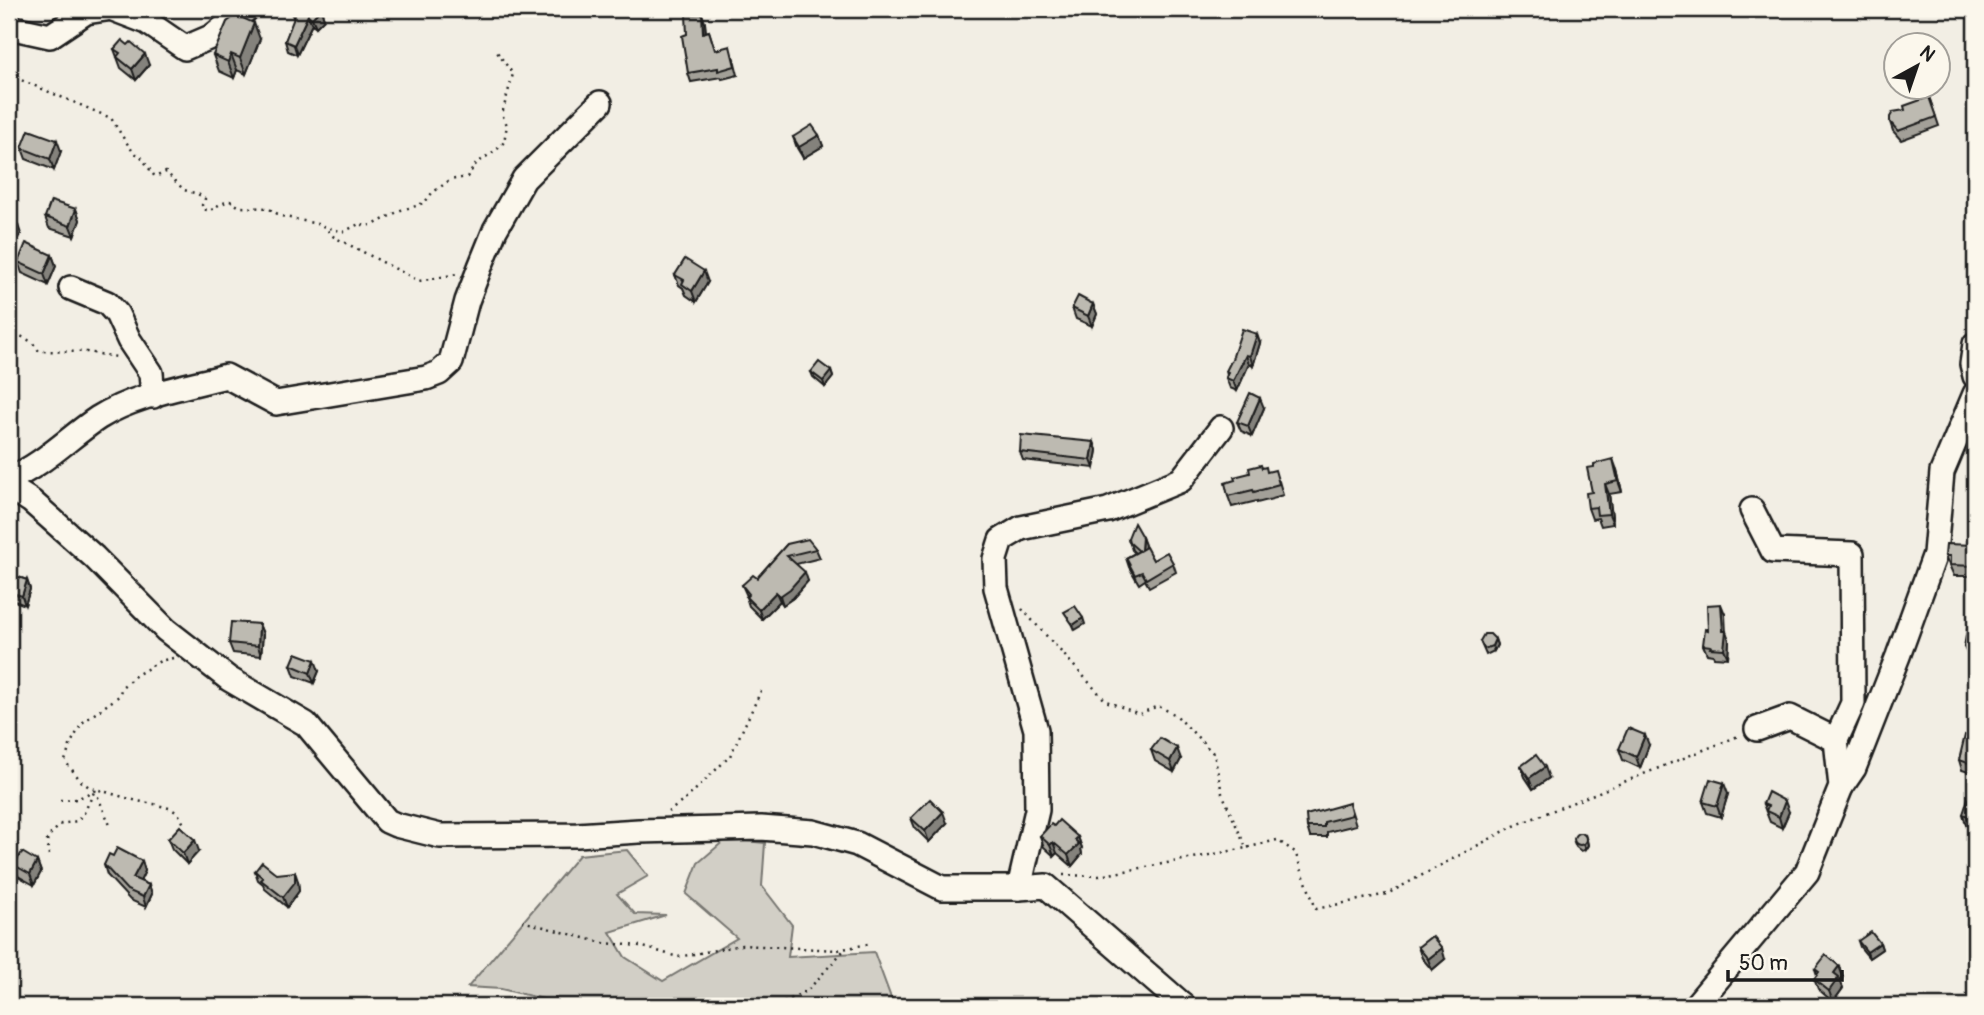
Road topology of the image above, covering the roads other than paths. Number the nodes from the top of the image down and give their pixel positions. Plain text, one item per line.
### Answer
1 (106, 9) edge
2 (113, 9) edge
3 (247, 9) edge
4 (9, 27) edge
5 (600, 103) dead end
6 (71, 288) dead end
7 (1975, 344) edge
8 (1975, 376) edge
9 (1975, 394) edge
10 (153, 396) junction
11 (1221, 428) dead end
12 (9, 480) edge
13 (9, 487) edge
14 (1752, 510) dead end
15 (1756, 729) road end
16 (1836, 740) junction
17 (1841, 787) junction
18 (1019, 888) junction
19 (1184, 1006) edge
20 (1695, 1006) edge

1 - 4 street
2 - 3 street
5 - 10 street
6 - 10 street
7 - 8 street
9 - 17 street
10 - 12 street
11 - 18 street
13 - 18 street
14 - 16 street
15 - 16 street
16 - 17 street
17 - 20 street
18 - 19 street

